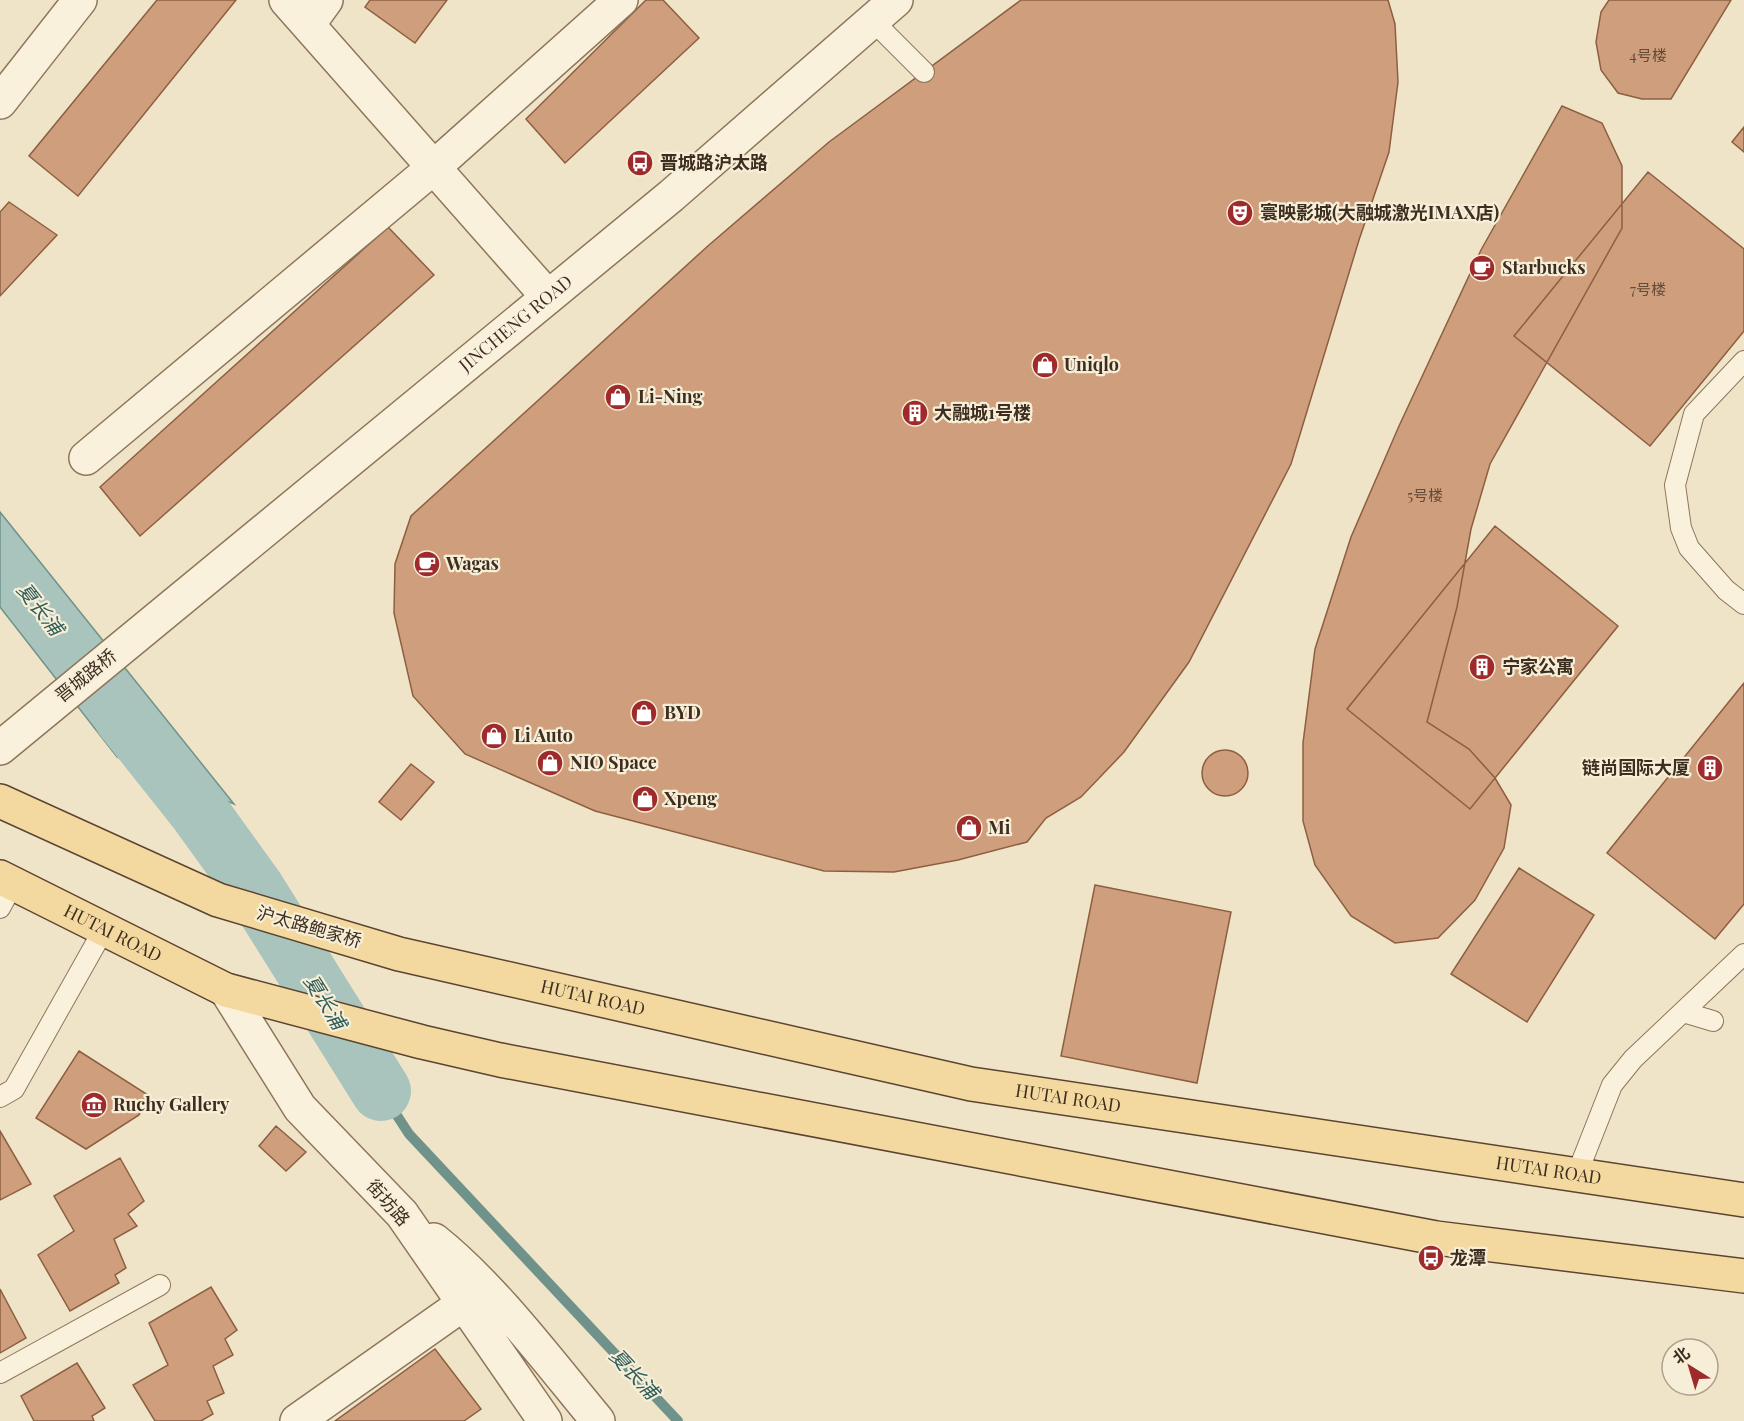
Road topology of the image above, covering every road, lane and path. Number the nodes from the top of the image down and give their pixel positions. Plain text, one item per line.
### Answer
1 (80, 0) edge
2 (286, 0) edge
3 (621, 0) edge
4 (884, 10) edge
5 (317, 12) edge
6 (924, 72) dead end
7 (0, 102) edge
8 (433, 168) junction
9 (548, 297) junction
10 (1744, 362) edge
11 (86, 458) dead end
12 (1744, 604) edge
13 (129, 641) joint
14 (0, 748) edge
15 (0, 801) edge
16 (4, 890) edge
17 (104, 929) junction
18 (399, 954) joint
19 (1744, 954) edge
20 (226, 990) junction
21 (1683, 1012) junction
22 (1713, 1020) dead end
23 (0, 1097) edge
24 (1577, 1174) junction
25 (1744, 1200) edge
26 (402, 1214) junction
27 (1744, 1276) edge
28 (160, 1285) dead end
29 (463, 1304) junction
30 (0, 1373) edge
31 (530, 1416) edge
32 (297, 1421) edge
33 (598, 1421) edge

1 - 7 street
2 - 5 street
3 - 8 street
4 - 6 lane
4 - 9 street, JINCHENG ROAD
5 - 8 street
8 - 9 street
8 - 11 street
9 - 13 street, JINCHENG ROAD
10 - 12 lane
13 - 14 street, 晋城路桥
15 - 18 main road, 沪太路鲍家桥
16 - 17 main road, HUTAI ROAD
17 - 20 main road, HUTAI ROAD
17 - 23 lane
18 - 24 main road, HUTAI ROAD
19 - 21 lane
20 - 26 street, 街坊路
20 - 27 main road
21 - 22 lane
21 - 24 lane
24 - 25 main road, HUTAI ROAD
26 - 29 street, 街坊路
26 - 33 street
28 - 30 lane
29 - 31 street, 街坊路
29 - 32 street

